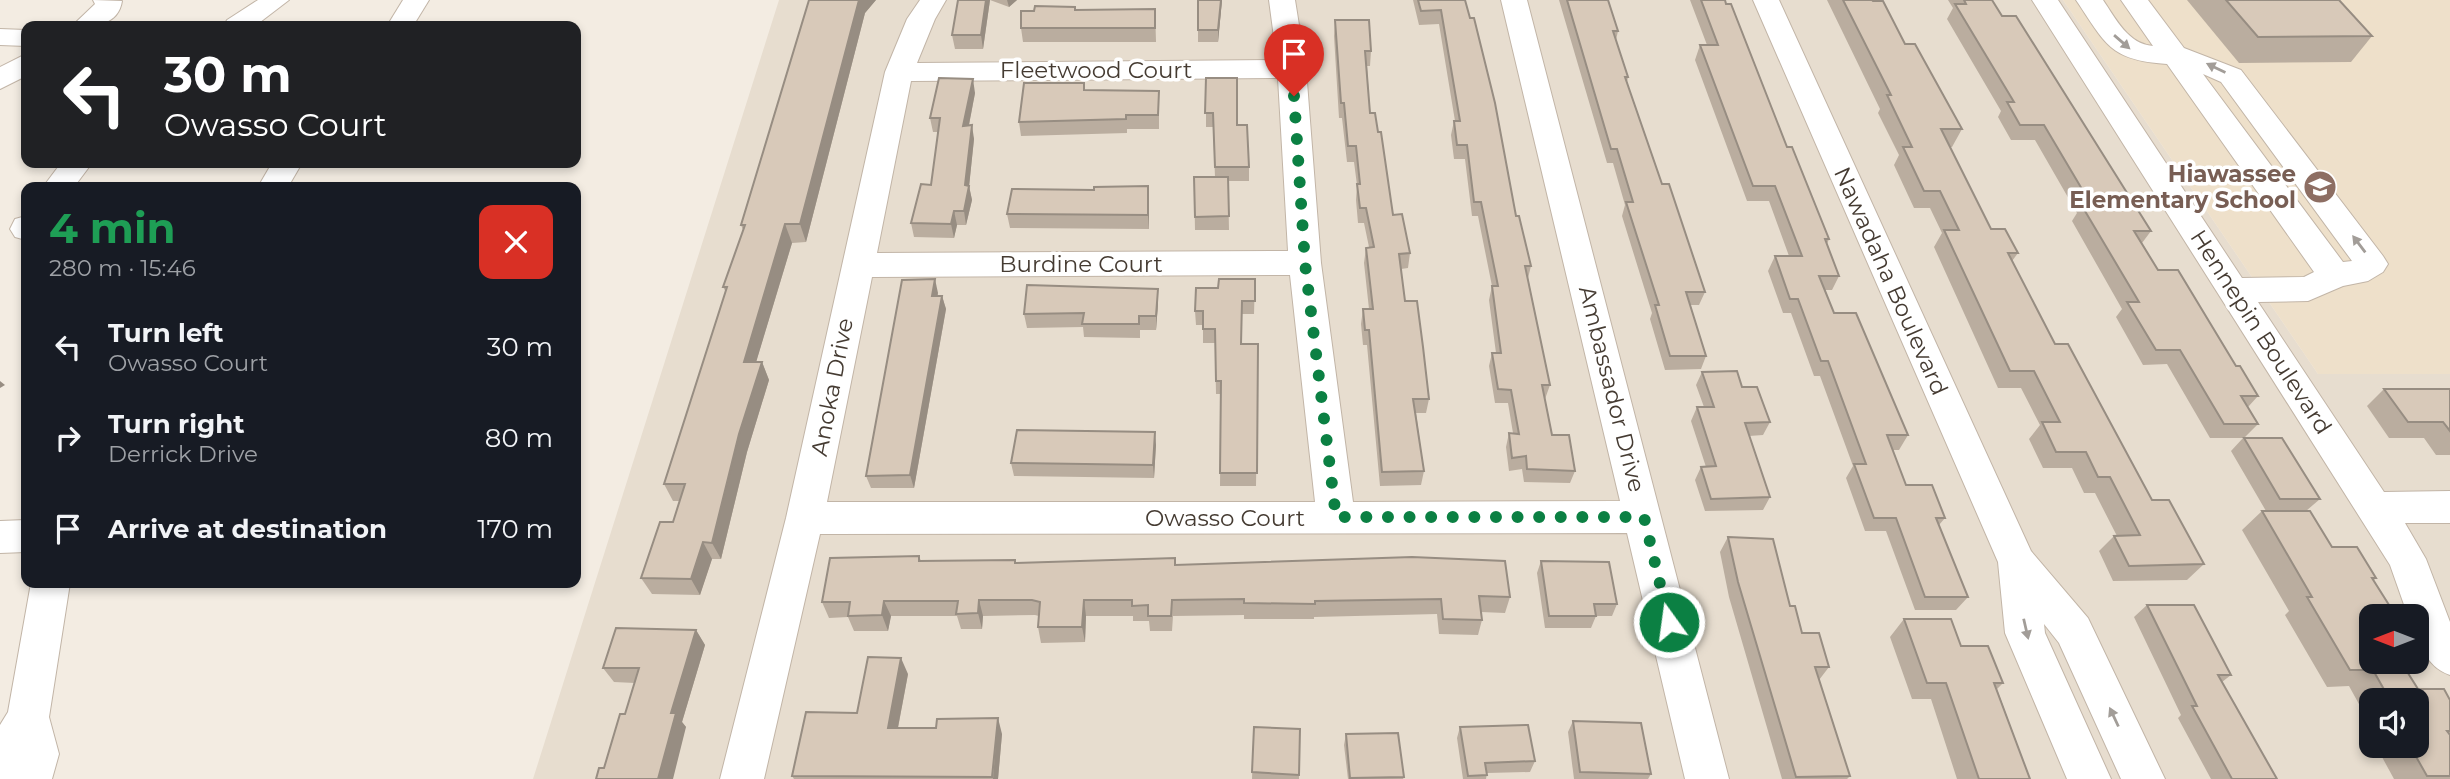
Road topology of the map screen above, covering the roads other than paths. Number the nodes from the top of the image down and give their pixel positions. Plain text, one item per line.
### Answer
1 (106, 0) edge
2 (276, 0) edge
3 (416, 0) edge
4 (933, 0) edge
5 (1282, 0) edge
6 (1514, 0) edge
7 (1766, 0) edge
8 (2045, 0) edge
9 (2089, 0) edge
10 (2134, 0) edge
11 (91, 21) edge
12 (244, 21) edge
13 (403, 21) edge
14 (0, 37) edge
15 (21, 38) edge
16 (2173, 54) junction
17 (21, 66) edge
18 (1292, 69) junction
19 (899, 72) junction
20 (0, 80) edge
21 (73, 168) edge
22 (62, 182) edge
23 (1305, 263) junction
24 (857, 265) junction
25 (2330, 275) junction
26 (2233, 290) junction
27 (2375, 508) junction
28 (2450, 508) edge
29 (1336, 517) junction
30 (1644, 517) junction
31 (805, 519) junction
32 (0, 537) edge
33 (21, 537) edge
34 (2407, 559) junction
35 (2017, 562) junction
36 (49, 588) edge
37 (2450, 601) edge
38 (2450, 657) edge
39 (28, 717) junction
40 (0, 764) edge
41 (30, 779) edge
42 (742, 779) edge
43 (1707, 779) edge
44 (2089, 779) edge
45 (2143, 779) edge

1 - 11 street
2 - 12 street
3 - 13 street
4 - 19 street, Anoka Drive
5 - 18 street
6 - 30 street, Ambassador Drive
7 - 35 street, Nawadaha Boulevard
8 - 26 street, Hennepin Boulevard
9 -> 16 street
10 - 16 street
14 - 15 street
16 - 25 street
25 -> 16 street
17 - 20 street
18 - 19 street, Fleetwood Court
18 - 23 street
19 - 24 street, Anoka Drive
21 - 22 street
23 - 24 street, Burdine Court
23 - 29 street
24 - 31 street, Anoka Drive
25 - 26 street
26 - 27 street, Hennepin Boulevard
27 - 28 street
27 - 34 street, Hennepin Boulevard
29 - 30 street, Owasso Court
29 - 31 street, Owasso Court
30 - 43 street, Ambassador Drive
31 - 42 street, Anoka Drive
32 - 33 street
34 - 37 street, Hennepin Boulevard
34 - 38 street, Hennepin Boulevard
35 -> 44 street, Nawadaha Boulevard
45 -> 35 street, Nawadaha Boulevard
36 - 39 street
39 - 40 street
39 - 41 street

